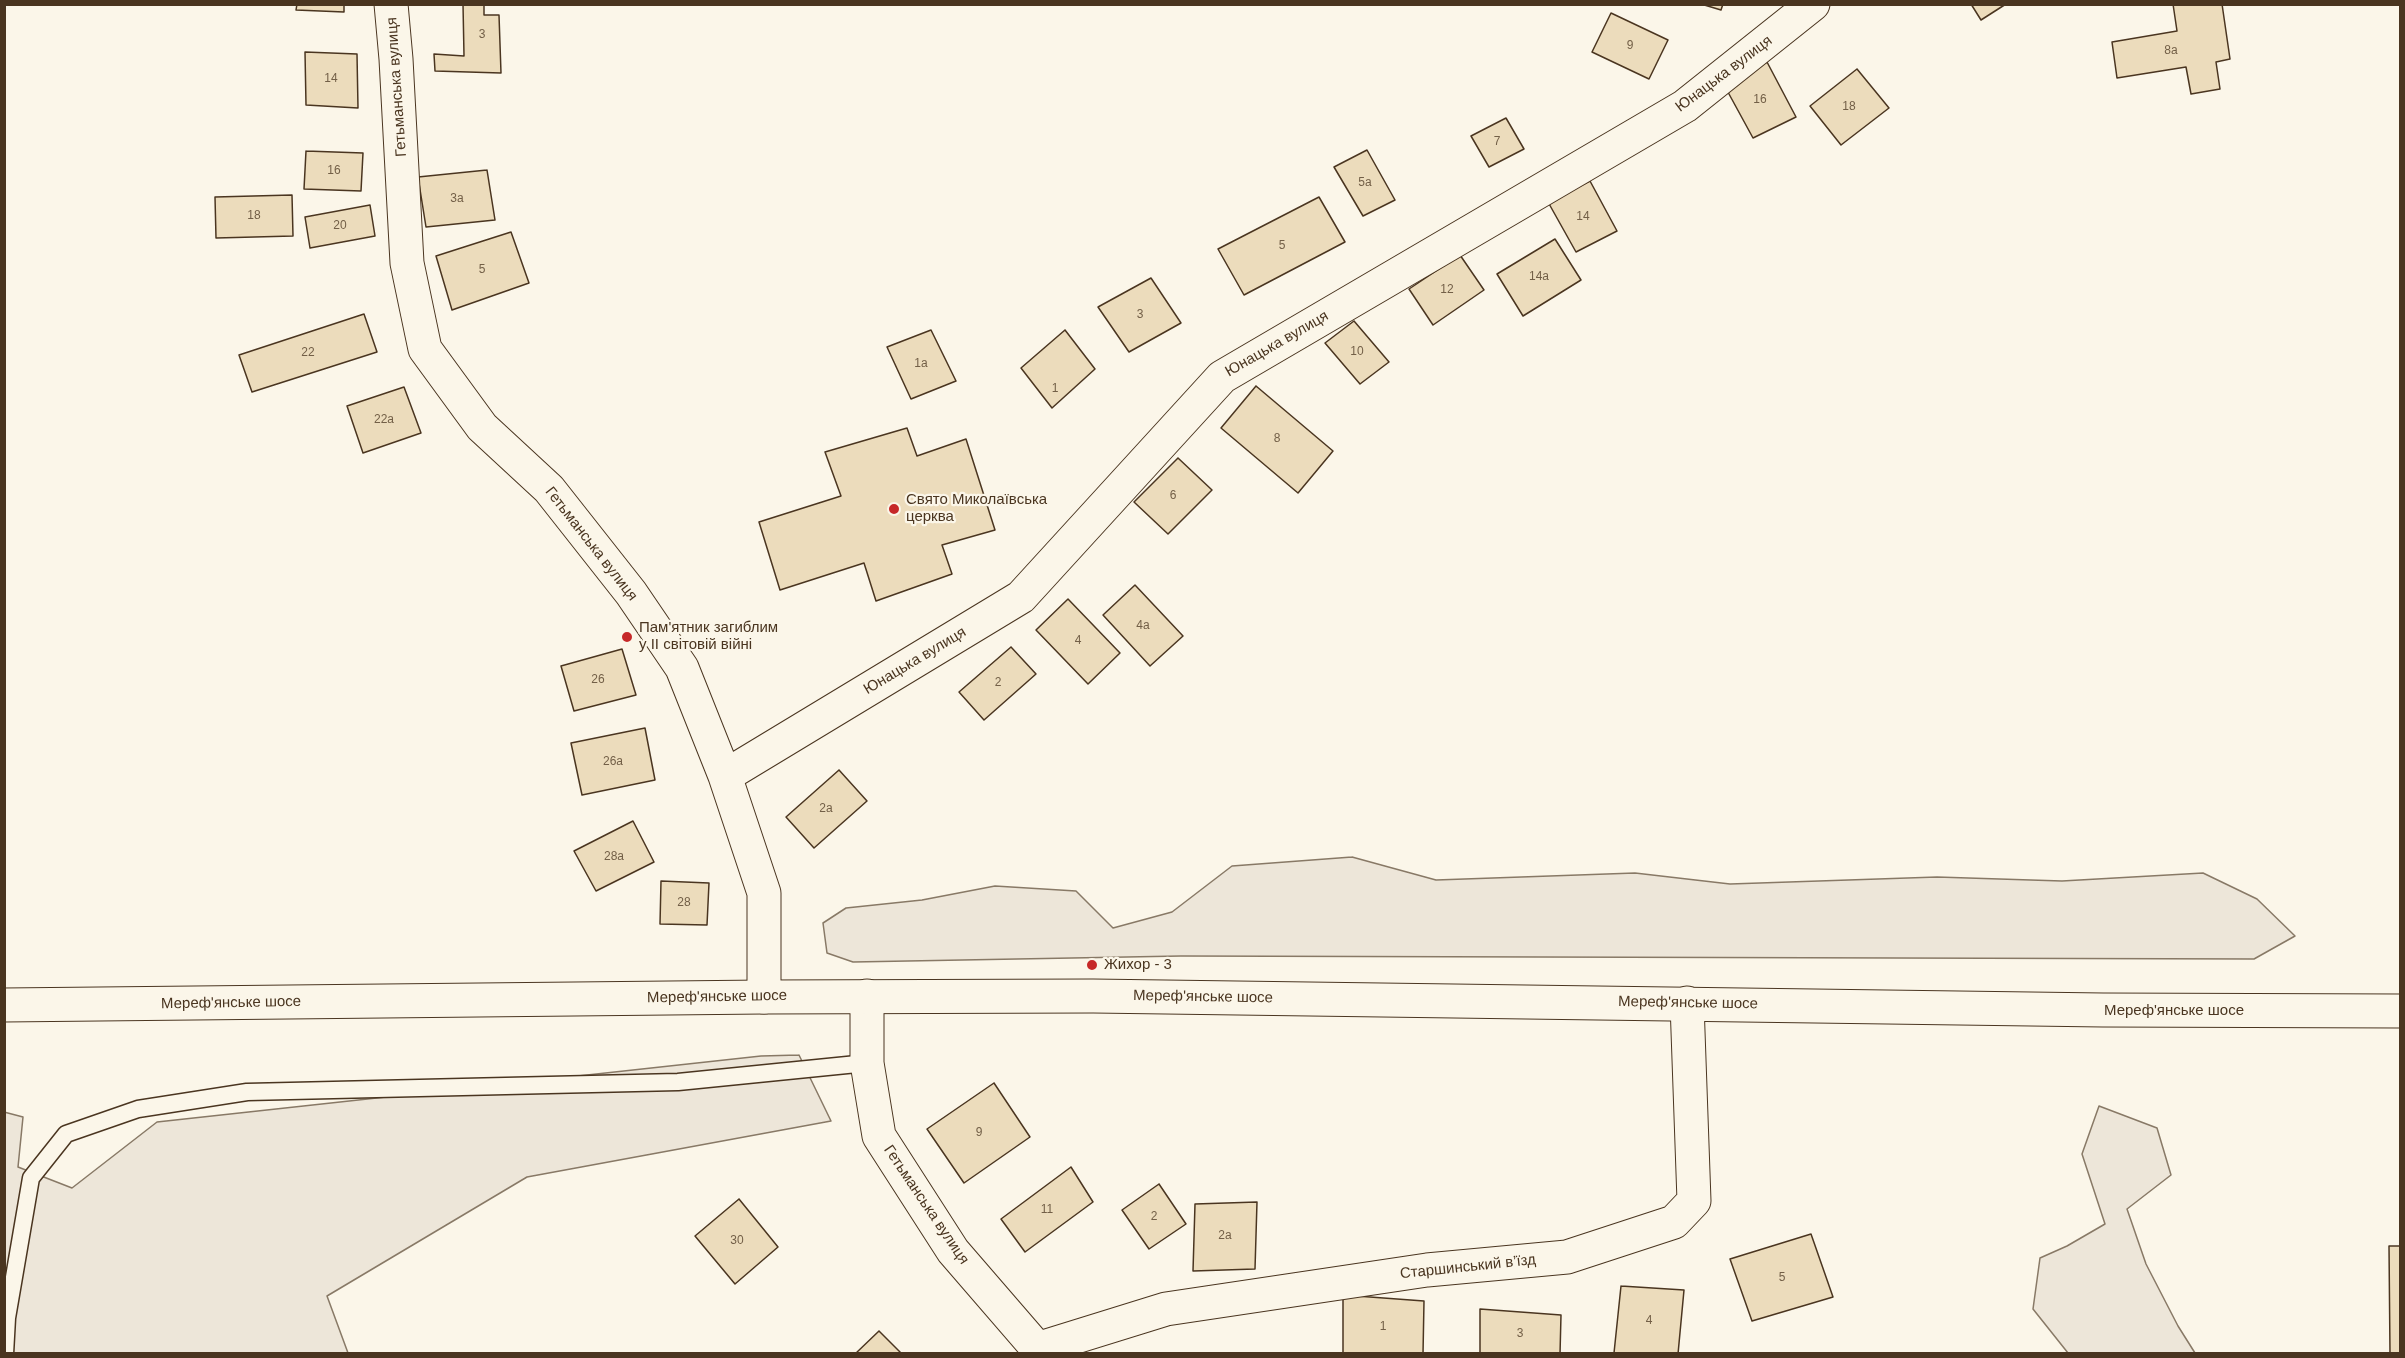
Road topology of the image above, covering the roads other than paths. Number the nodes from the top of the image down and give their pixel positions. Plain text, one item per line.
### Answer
1 (391, 4) edge
2 (1814, 4) edge
3 (725, 776) junction
4 (867, 996) junction
5 (764, 997) junction
6 (1687, 1003) junction
7 (4, 1005) edge
8 (2400, 1011) edge
9 (867, 1063) junction
10 (1039, 1351) edge
11 (5, 1353) edge

1 - 3 main road, Гетьманська вулиця
2 - 3 main road, Юнацька вулиця
3 - 5 main road, Гетьманська вулиця
4 - 5 main road, Мереф'янське шосе
4 - 6 main road, Мереф'янське шосе
4 - 9 main road, Гетьманська вулиця
5 - 7 main road, Мереф'янське шосе
6 - 8 main road, Мереф'янське шосе
6 - 10 main road, Старшинський в’їзд
9 - 10 main road, Гетьманська вулиця
9 - 11 lane

